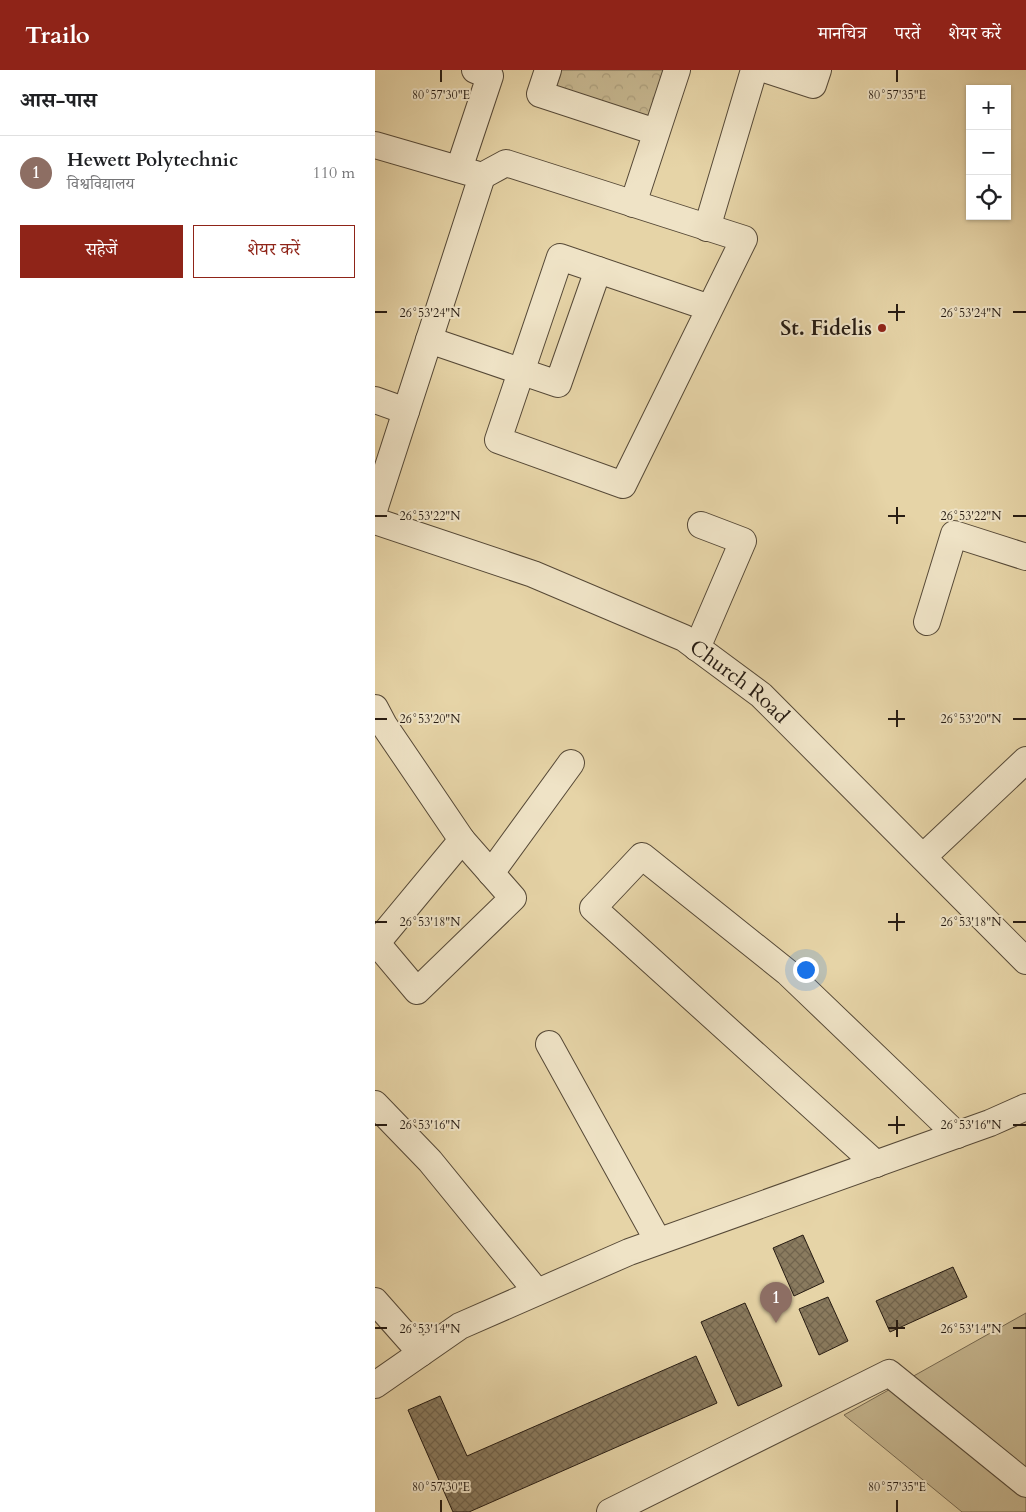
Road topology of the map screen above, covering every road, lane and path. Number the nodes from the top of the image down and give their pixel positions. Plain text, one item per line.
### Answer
1 (475, 70) edge
2 (548, 70) edge
3 (677, 70) edge
4 (754, 70) edge
5 (767, 70) edge
6 (818, 70) edge
7 (657, 132) junction
8 (375, 145) edge
9 (471, 172) junction
10 (633, 204) junction
11 (707, 228) junction
12 (598, 270) junction
13 (710, 308) junction
14 (429, 340) junction
15 (521, 372) junction
16 (375, 400) edge
17 (406, 411) junction
18 (375, 507) edge
19 (375, 521) edge
20 (701, 525) dead end
21 (1026, 557) edge
22 (927, 622) dead end
23 (697, 648) junction
24 (375, 708) edge
25 (1026, 760) edge
26 (571, 763) dead end
27 (462, 840) junction
28 (923, 857) junction
29 (491, 873) junction
30 (375, 943) edge
31 (1026, 961) edge
32 (549, 1044) dead end
33 (375, 1104) edge
34 (1026, 1107) edge
35 (957, 1135) junction
36 (876, 1164) junction
37 (658, 1241) junction
38 (537, 1292) junction
39 (375, 1301) edge
40 (421, 1353) junction
41 (375, 1385) edge
42 (1026, 1484) edge
43 (610, 1512) edge

1 - 9 street
2 - 7 street
3 - 7 street
4 - 11 street
5 - 6 street
7 - 10 street
8 - 9 street
9 - 10 street
9 - 14 street
10 - 11 street
11 - 13 street
12 - 13 street
12 - 15 street
12 - 15 street
13 - 15 street
14 - 15 street
14 - 17 street
16 - 17 street
17 - 18 street
19 - 23 street, Church Road
20 - 23 street
21 - 22 street
23 - 28 street, Church Road
24 - 27 street
25 - 28 street
26 - 29 street
27 - 29 street
27 - 30 street
28 - 31 street, Church Road
29 - 30 street
32 - 37 street
33 - 38 street
34 - 35 street
35 - 36 street
35 - 36 street
36 - 37 street
37 - 38 street
38 - 40 street
39 - 40 street
40 - 41 street
42 - 43 street

